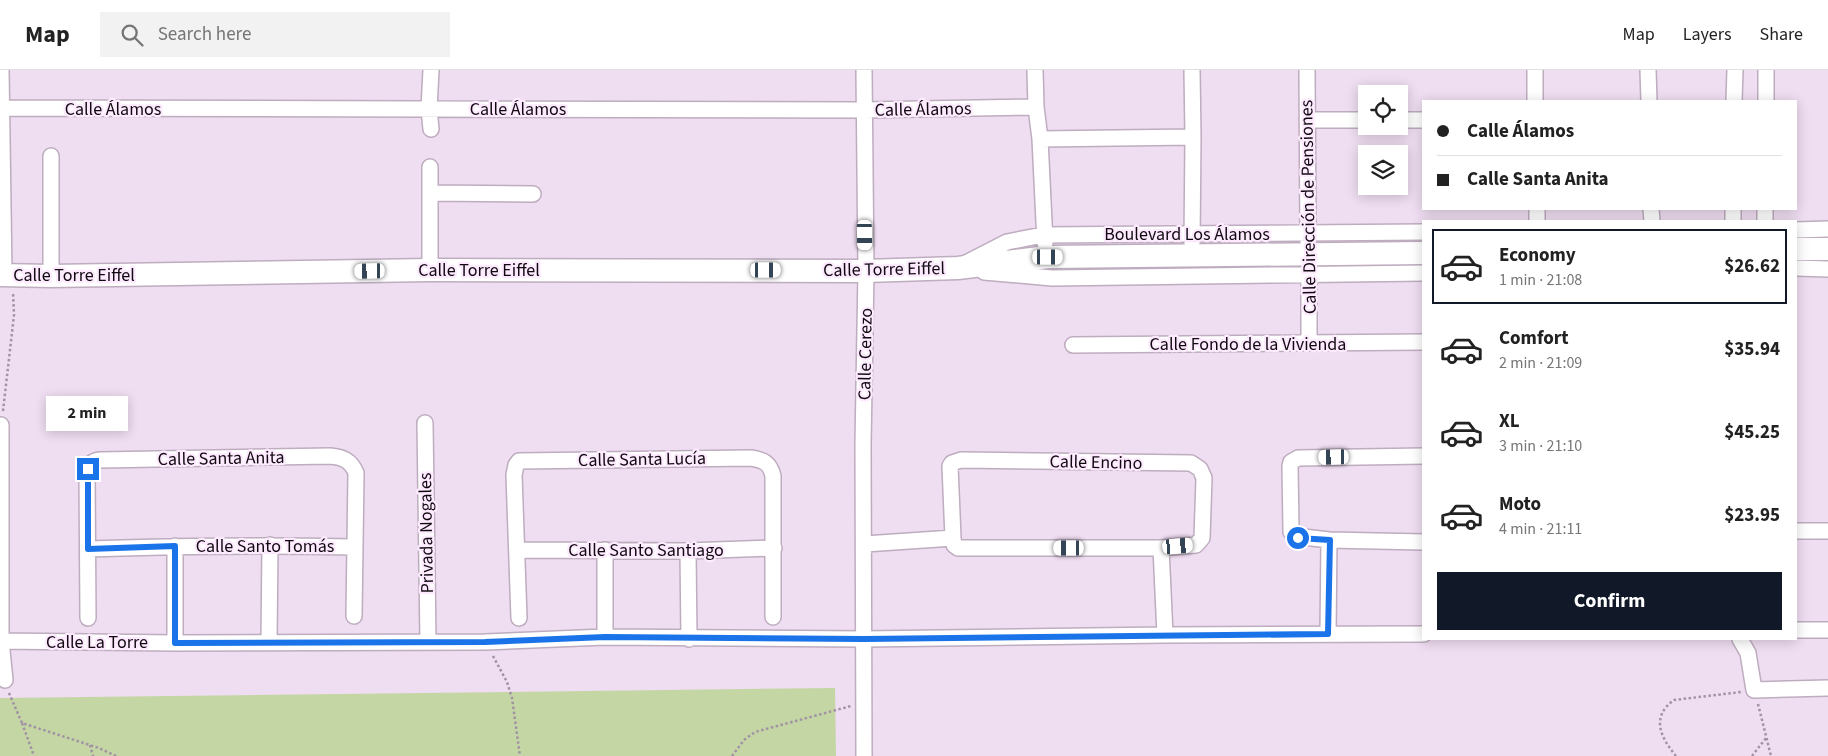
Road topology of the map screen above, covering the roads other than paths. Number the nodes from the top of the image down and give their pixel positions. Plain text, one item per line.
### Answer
1 (1, 70) edge
2 (431, 70) edge
3 (864, 70) edge
4 (1035, 70) edge
5 (1192, 70) edge
6 (1307, 70) edge
7 (1535, 70) edge
8 (1648, 70) edge
9 (1735, 70) edge
10 (1777, 70) edge
11 (1766, 75) edge
12 (1535, 100) edge
13 (1649, 100) edge
14 (1734, 100) edge
15 (1766, 100) edge
16 (1036, 107) junction
17 (1, 108) edge
18 (429, 109) junction
19 (864, 110) junction
20 (1306, 120) junction
21 (1358, 120) edge
22 (1408, 120) edge
23 (1422, 120) edge
24 (431, 129) dead end
25 (1193, 137) junction
26 (1040, 139) junction
27 (51, 156) dead end
28 (430, 167) dead end
29 (430, 194) junction
30 (533, 194) dead end
31 (1797, 230) edge
32 (1828, 230) edge
33 (1422, 232) edge
34 (1043, 235) junction
35 (1797, 249) edge
36 (1828, 249) edge
37 (1422, 253) edge
38 (1309, 254) junction
39 (1192, 256) junction
40 (1050, 267) junction
41 (958, 268) junction
42 (1797, 268) edge
43 (1828, 269) edge
44 (430, 270) junction
45 (866, 271) junction
46 (1422, 273) edge
47 (2, 275) edge
48 (51, 276) junction
49 (1422, 342) edge
50 (1309, 343) junction
51 (1073, 344) dead end
52 (425, 423) dead end
53 (1, 425) road end
54 (1422, 456) edge
55 (1797, 531) edge
56 (1828, 531) edge
57 (953, 538) junction
58 (1330, 540) junction
59 (1422, 542) edge
60 (864, 544) junction
61 (270, 545) junction
62 (175, 546) junction
63 (353, 547) junction
64 (774, 548) junction
65 (1160, 548) junction
66 (88, 549) junction
67 (518, 550) junction
68 (605, 550) junction
69 (688, 551) junction
70 (354, 616) dead end
71 (773, 617) dead end
72 (88, 618) dead end
73 (519, 618) dead end
74 (1797, 630) edge
75 (1828, 630) edge
76 (1328, 634) junction
77 (1422, 634) edge
78 (1165, 635) junction
79 (605, 637) junction
80 (689, 639) junction
81 (864, 639) junction
82 (1741, 640) edge
83 (1754, 640) edge
84 (1, 642) edge
85 (269, 642) junction
86 (428, 642) junction
87 (175, 643) junction
88 (1748, 653) junction
89 (5, 680) road end
90 (1828, 688) edge
91 (864, 756) edge

1 - 17 street
2 - 18 street
3 - 19 street, Calle Cerezo
4 - 16 street
5 - 25 street
6 - 20 street, Calle Dirección de Pensiones
7 - 12 street
8 - 13 street
9 - 14 street
10 - 11 street
11 - 15 street
16 - 19 street, Calle Álamos
16 - 26 street
17 - 18 street, Calle Álamos
17 - 47 street
18 - 19 street, Calle Álamos
18 - 24 street
19 - 45 street, Calle Cerezo
20 - 21 street
20 - 38 street, Calle Dirección de Pensiones
22 - 23 street
25 - 26 street
25 - 39 street
26 - 34 street
27 - 48 street
28 - 29 street
29 - 30 street
29 - 44 street
31 - 32 street
33 - 38 street, Boulevard Los Álamos
34 - 39 street, Boulevard Los Álamos
34 - 40 street
34 - 41 street, Boulevard Los Álamos
35 - 36 street
37 - 38 street, Boulevard Los Álamos
38 - 39 street, Boulevard Los Álamos
38 - 46 street, Boulevard Los Álamos
38 - 50 street, Calle Dirección de Pensiones
39 - 40 street, Boulevard Los Álamos
40 - 41 street, Boulevard Los Álamos
41 - 45 street, Calle Torre Eiffel
42 - 43 street
44 - 45 street, Calle Torre Eiffel
44 - 48 street, Calle Torre Eiffel
45 - 60 street, Calle Cerezo
47 - 48 street, Calle Torre Eiffel
49 - 50 street, Calle Fondo de la Vivienda
50 - 51 street, Calle Fondo de la Vivienda
52 - 86 street, Privada Nogales
53 - 84 street
54 - 58 street
55 - 56 street
57 - 60 street
57 - 65 street, Calle Encino
57 - 65 street, Calle Encino
58 - 59 street
58 - 76 street
60 - 81 street, Calle Cerezo
61 - 62 street, Calle Santo Tomás
61 - 63 street, Calle Santo Tomás
61 - 85 street
62 - 66 street, Calle Santo Tomás
62 - 87 street
63 - 66 street, Calle Santa Anita
63 - 70 street, Calle Santa Anita
64 - 67 street, Calle Santa Lucía
64 - 69 street, Calle Santo Santiago
64 - 71 street, Calle Santa Lucía
65 - 78 street
66 - 72 street, Calle Santa Anita
67 - 68 street, Calle Santo Santiago
67 - 73 street, Calle Santa Lucía
68 - 69 street, Calle Santo Santiago
68 - 79 street
69 - 80 street
74 - 75 street
76 - 77 street, Calle La Torre
76 - 78 street, Calle La Torre
78 - 81 street, Calle La Torre
79 - 80 street, Calle La Torre
79 - 86 street, Calle La Torre
80 - 81 street, Calle La Torre
81 - 91 street, Calle Cerezo
82 - 88 street
83 - 88 street
84 - 87 street, Calle La Torre
84 - 89 street
85 - 86 street, Calle La Torre
85 - 87 street, Calle La Torre
88 - 90 street

